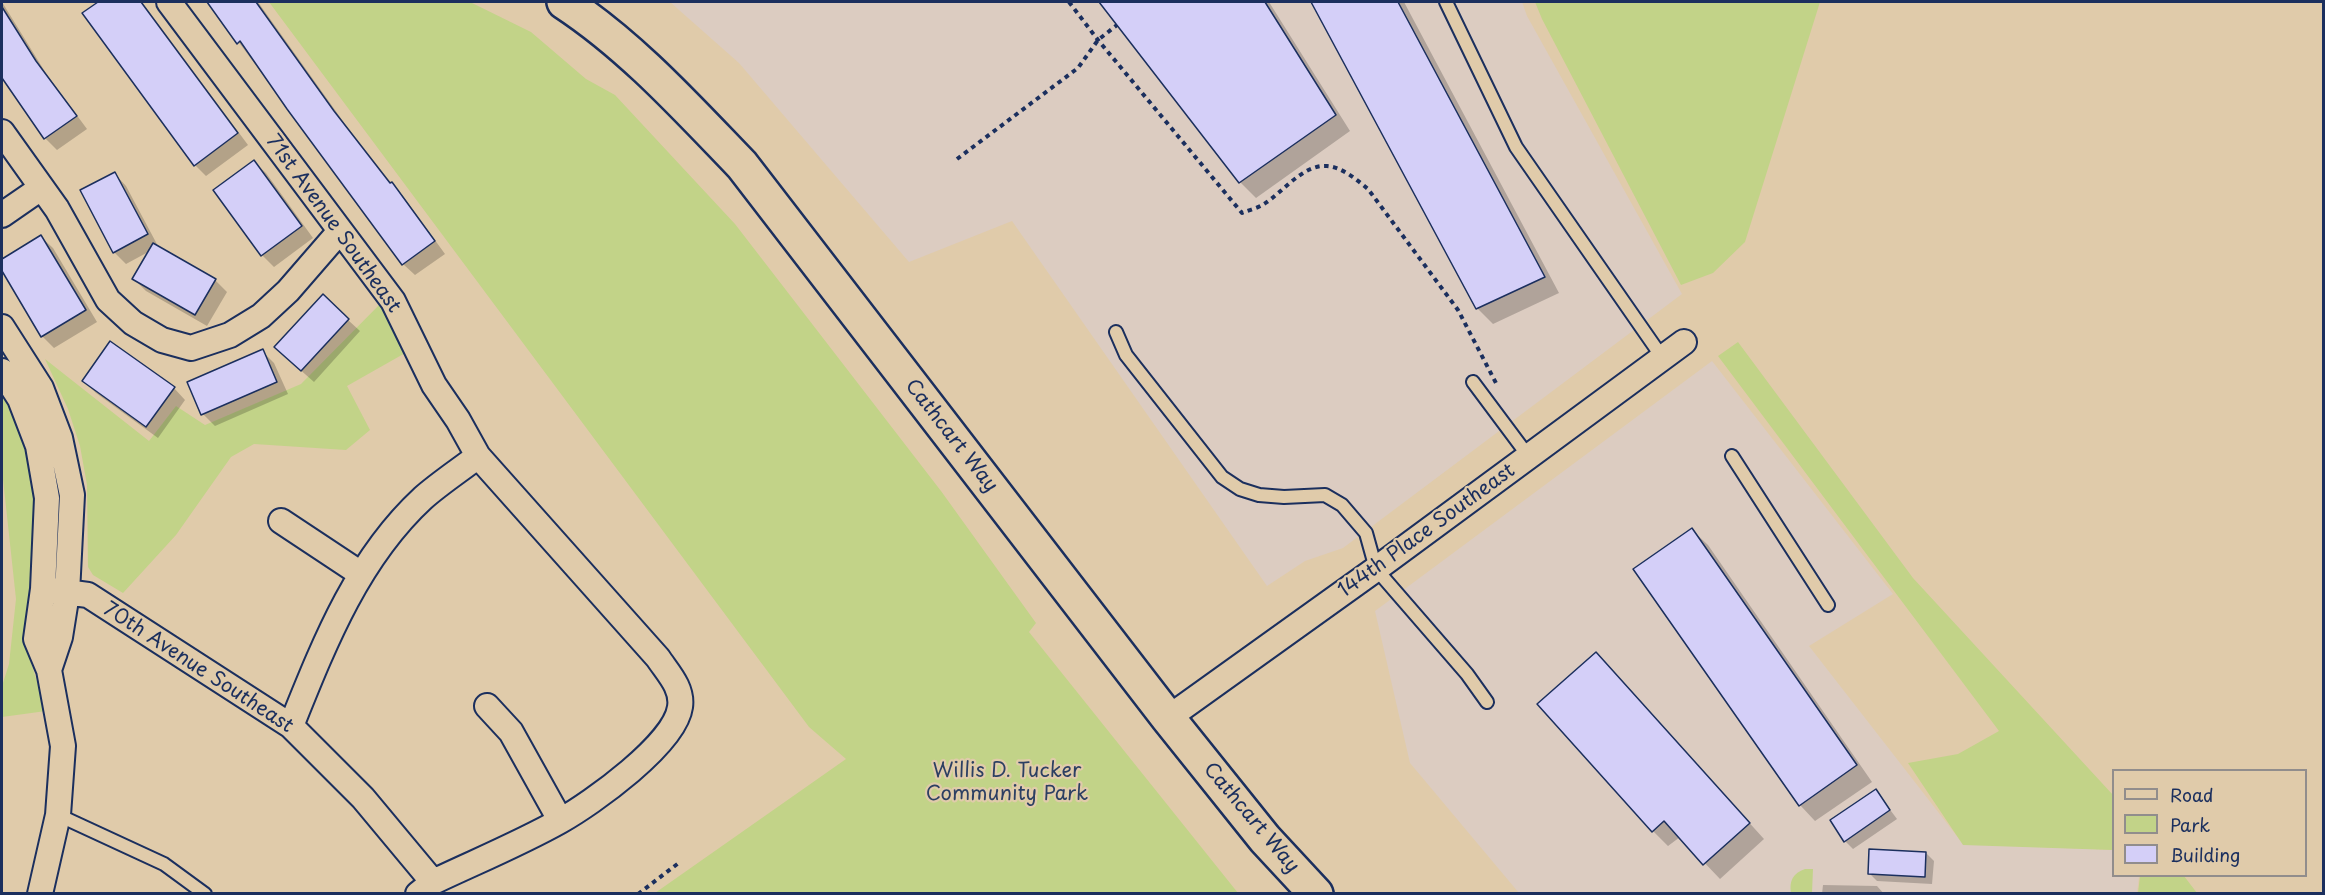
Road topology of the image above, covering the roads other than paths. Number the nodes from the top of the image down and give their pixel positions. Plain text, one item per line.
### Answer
1 (170, 2) edge
2 (564, 2) edge
3 (1446, 2) edge
4 (2, 132) edge
5 (42, 188) junction
6 (2, 215) edge
7 (340, 231) junction
8 (2, 327) edge
9 (1116, 332) dead end
10 (1684, 342) dead end
11 (1662, 357) junction
12 (2, 370) edge
13 (1473, 382) dead end
14 (478, 456) junction
15 (1732, 456) dead end
16 (1529, 457) junction
17 (281, 521) dead end
18 (1376, 569) junction
19 (362, 574) junction
20 (43, 589) junction
21 (68, 593) junction
22 (1828, 605) dead end
23 (49, 670) junction
24 (1487, 702) dead end
25 (487, 706) dead end
26 (1168, 717) junction
27 (291, 726) junction
28 (58, 815) junction
29 (560, 820) junction
30 (425, 888) edge
31 (40, 894) edge
32 (205, 894) edge
33 (1316, 894) edge

1 - 7 street, 71st Avenue Southeast
2 - 26 main road, Cathcart Way
3 - 11 lane
4 - 5 street
5 - 6 street
5 - 7 street
7 - 14 street, 71st Avenue Southeast
8 - 21 street
9 - 18 lane
10 - 11 street, 144th Place Southeast
11 - 16 street, 144th Place Southeast
12 - 20 street
13 - 16 lane
14 - 19 street
14 - 29 street, 71st Avenue Southeast
15 - 22 lane
16 - 18 street, 144th Place Southeast
17 - 19 street
18 - 24 lane
18 - 26 street, 144th Place Southeast
19 - 27 street
20 - 21 street, 70th Avenue Southeast
20 - 23 street
21 - 23 street
21 - 27 street, 70th Avenue Southeast
23 - 28 street
25 - 29 street
26 - 33 main road, Cathcart Way
27 - 30 street, 70th Avenue Southeast
28 - 31 street
28 - 32 lane
29 - 30 street

